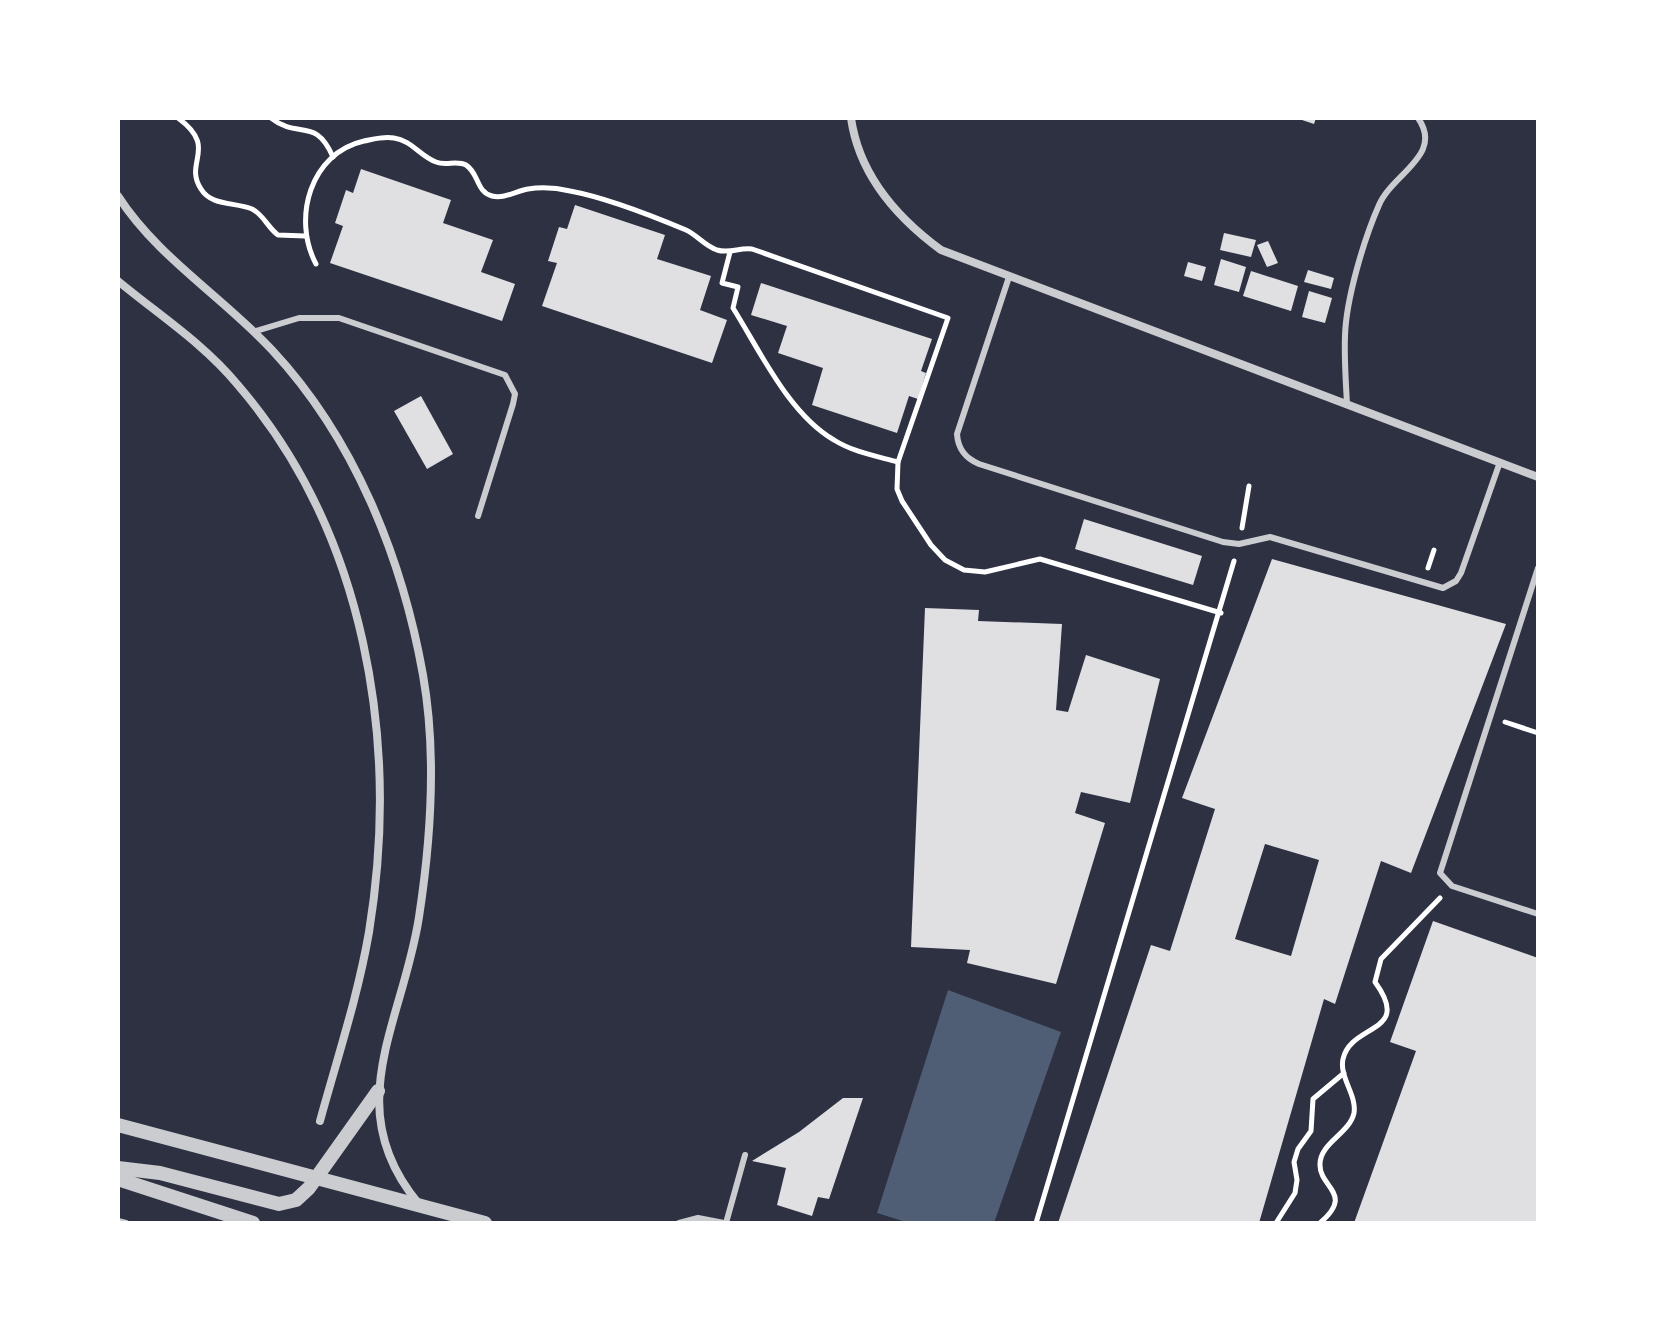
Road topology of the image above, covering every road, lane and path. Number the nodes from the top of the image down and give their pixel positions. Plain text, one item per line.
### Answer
1 (178, 118) edge
2 (271, 118) edge
3 (851, 118) edge
4 (1418, 118) edge
5 (333, 157) junction
6 (118, 196) edge
7 (305, 236) junction
8 (730, 252) junction
9 (316, 264) dead end
10 (1009, 277) junction
11 (118, 281) edge
12 (253, 332) junction
13 (1347, 405) junction
14 (898, 462) junction
15 (1500, 462) junction
16 (1538, 477) edge
17 (478, 516) dead end
18 (1538, 568) edge
19 (1489, 717) junction
20 (1538, 733) edge
21 (1452, 886) junction
22 (1538, 914) edge
23 (1344, 1073) junction
24 (378, 1091) junction
25 (320, 1121) dead end
26 (118, 1125) edge
27 (745, 1155) dead end
28 (118, 1168) edge
29 (317, 1177) junction
30 (118, 1179) edge
31 (420, 1205) junction
32 (118, 1221) edge
33 (126, 1223) edge
34 (253, 1223) edge
35 (485, 1223) edge
36 (679, 1223) edge
37 (725, 1223) edge
38 (1036, 1223) edge
39 (1276, 1223) edge
40 (1320, 1223) edge

1 - 7 path
2 - 5 path
3 - 10 street
4 - 13 lane
5 - 7 path
5 - 8 path
6 - 12 street
7 - 9 path
8 - 14 path
8 - 14 path
10 - 13 street
10 - 15 lane
11 - 25 street
12 - 17 lane
12 - 24 street
13 - 15 street
14 - 38 path
15 - 16 street
18 - 19 lane
19 - 20 path
19 - 21 lane
21 - 22 lane
21 - 23 path
23 - 39 path
23 - 40 path
24 - 29 street
24 - 31 street
26 - 29 street
27 - 37 lane
28 - 29 street
29 - 31 street
30 - 34 street
31 - 35 street
32 - 33 lane
36 - 37 lane

